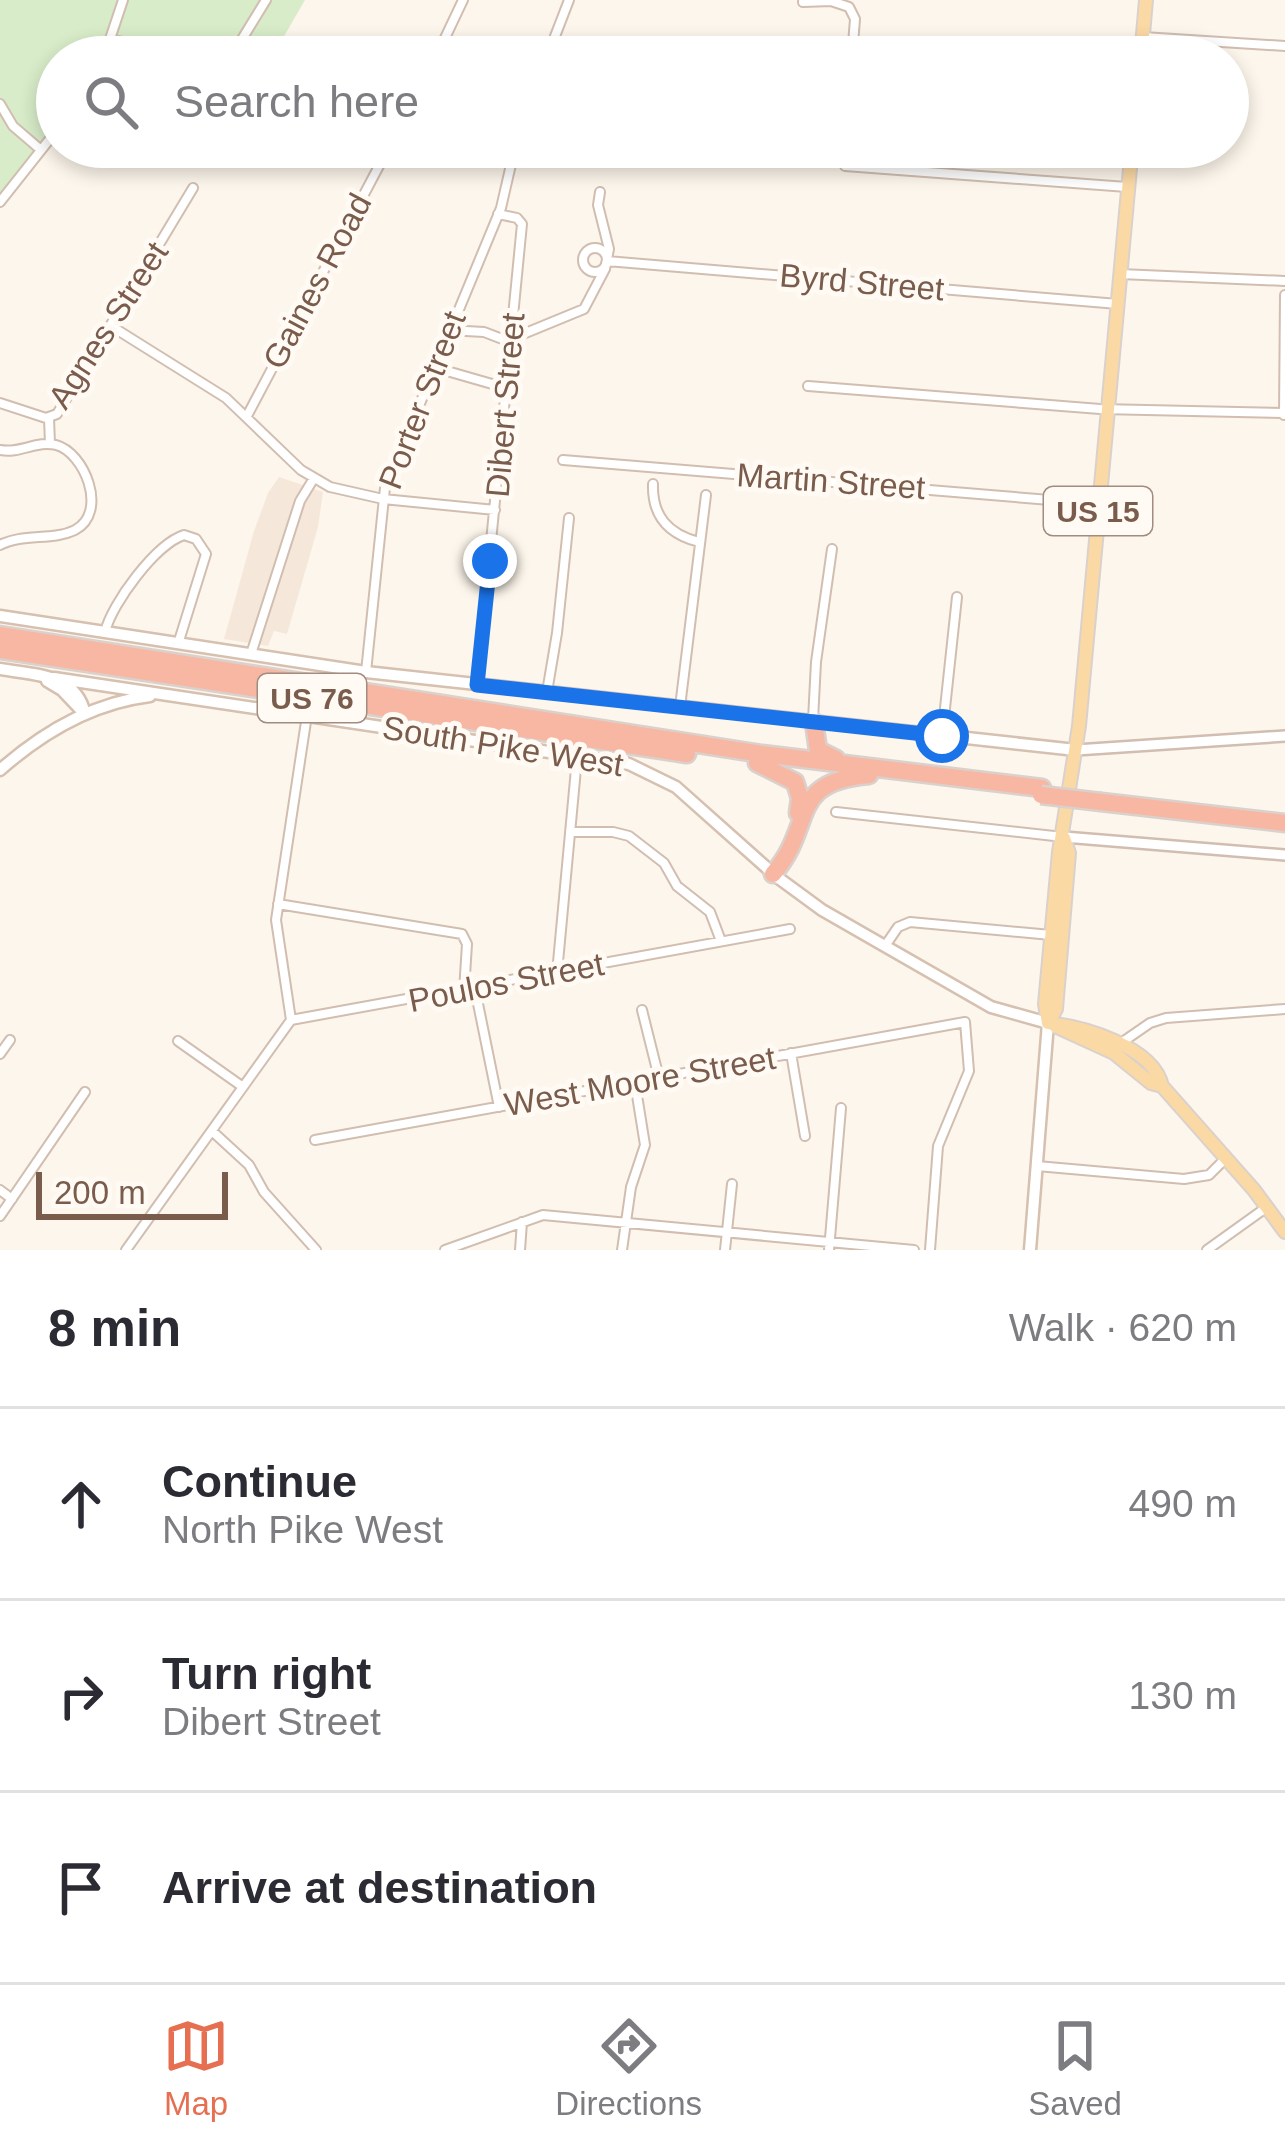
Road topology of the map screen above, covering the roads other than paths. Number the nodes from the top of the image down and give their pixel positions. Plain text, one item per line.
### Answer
1 (123, 0) edge
2 (266, 0) edge
3 (463, 0) edge
4 (569, 0) edge
5 (1146, 0) edge
6 (810, 1) edge
7 (112, 36) edge
8 (244, 36) edge
9 (446, 36) edge
10 (555, 36) edge
11 (854, 36) edge
12 (1143, 36) edge
13 (1249, 44) edge
14 (1285, 46) edge
15 (0, 104) edge
16 (36, 146) edge
17 (36, 156) edge
18 (378, 168) edge
19 (510, 168) edge
20 (872, 168) edge
21 (1130, 168) edge
22 (1129, 187) junction
23 (193, 188) dead end
24 (600, 192) dead end
25 (0, 202) edge
26 (500, 211) junction
27 (607, 261) junction
28 (1120, 274) junction
29 (1285, 281) edge
30 (1285, 295) edge
31 (1118, 304) junction
32 (112, 326) junction
33 (448, 330) junction
34 (510, 340) junction
35 (433, 367) junction
36 (808, 386) dead end
37 (506, 388) junction
38 (0, 403) edge
39 (1108, 408) junction
40 (1284, 414) edge
41 (247, 416) junction
42 (50, 418) junction
43 (50, 444) junction
44 (0, 450) edge
45 (563, 460) dead end
46 (314, 478) junction
47 (653, 484) dead end
48 (706, 495) dead end
49 (383, 499) junction
50 (1099, 504) junction
51 (495, 510) junction
52 (569, 518) dead end
53 (699, 542) junction
54 (0, 545) edge
55 (832, 549) dead end
56 (957, 597) dead end
57 (0, 616) edge
58 (105, 632) junction
59 (0, 635) edge
60 (178, 644) junction
61 (0, 650) edge
62 (251, 655) junction
63 (0, 669) edge
64 (366, 672) junction
65 (56, 682) junction
66 (477, 685) junction
67 (547, 692) junction
68 (170, 695) junction
69 (680, 707) junction
70 (85, 713) junction
71 (307, 715) junction
72 (814, 729) junction
73 (50, 732) junction
74 (942, 736) junction
75 (1285, 736) edge
76 (1076, 750) junction
77 (577, 758) junction
78 (760, 759) junction
79 (0, 770) edge
80 (867, 771) junction
81 (836, 812) dead end
82 (1285, 820) edge
83 (570, 832) junction
84 (1064, 837) junction
85 (792, 843) junction
86 (1285, 855) edge
87 (773, 874) junction
88 (278, 904) junction
89 (790, 929) dead end
90 (1052, 935) junction
91 (722, 941) junction
92 (885, 946) junction
93 (557, 973) junction
94 (470, 990) junction
95 (1285, 1009) edge
96 (642, 1010) dead end
97 (291, 1020) junction
98 (1048, 1023) junction
99 (10, 1040) dead end
100 (178, 1041) dead end
101 (1121, 1043) junction
102 (791, 1053) junction
103 (0, 1054) edge
104 (659, 1078) junction
105 (1161, 1082) junction
106 (635, 1083) junction
107 (243, 1087) junction
108 (85, 1093) dead end
109 (499, 1107) junction
110 (842, 1108) dead end
111 (212, 1131) junction
112 (805, 1136) dead end
113 (315, 1139) dead end
114 (1226, 1159) junction
115 (1037, 1166) junction
116 (732, 1184) dead end
117 (0, 1190) edge
118 (12, 1199) junction
119 (1268, 1207) junction
120 (0, 1216) edge
121 (522, 1221) junction
122 (625, 1223) junction
123 (1285, 1232) edge
124 (727, 1233) junction
125 (306, 1239) junction
126 (829, 1246) edge
127 (126, 1250) edge
128 (298, 1250) edge
129 (316, 1250) edge
130 (445, 1250) edge
131 (520, 1250) edge
132 (622, 1250) edge
133 (725, 1250) edge
134 (914, 1250) edge
135 (930, 1250) edge
136 (1030, 1250) edge
137 (1207, 1250) edge

1 - 7 street
2 - 8 street
3 - 9 street
4 - 10 street
5 - 12 main road
6 - 11 street
13 - 14 street
15 - 16 street
17 - 25 street
18 - 41 street, Gaines Road
19 - 26 street, Porter Street
20 - 22 street
21 - 22 main road, US 15
22 - 28 main road, US 15
23 - 32 street, Agnes Street
24 - 27 street
26 - 33 street, Porter Street
26 - 34 street, Dibert Street
27 - 31 street, Byrd Street
27 - 34 street
28 - 29 street
28 - 31 main road, US 15
30 - 40 street
31 - 39 main road, US 15
32 - 41 street
32 - 42 street, Agnes Street
33 - 34 street
33 - 35 street, Porter Street
34 - 37 street, Dibert Street
35 - 37 street
35 - 49 street, Porter Street
36 - 39 street
37 - 51 street, Dibert Street
38 - 42 street, Agnes Street
39 - 40 street
39 - 50 main road, US 15
41 - 46 street
42 - 43 street
43 - 44 street
43 - 54 street
45 - 50 street, Martin Street
46 - 49 street
46 - 62 street
47 - 53 street
48 - 53 street
49 - 51 street
49 - 64 street, Porter Street
50 - 76 main road, US 15
51 - 66 street, Dibert Street
52 - 67 street
53 - 69 street
55 - 72 street
56 - 74 street
57 - 58 main road
58 - 60 main road
58 - 60 street
59 - 78 highway, US 76
60 - 62 main road
61 - 78 highway, US 76
62 - 64 main road
63 - 65 main road
64 - 66 main road
65 - 68 main road, South Pike West
65 - 70 main road
65 - 73 main road
66 - 67 main road
67 - 69 main road
68 - 70 main road
68 - 71 main road, South Pike West
69 - 72 main road
70 - 73 main road
71 - 77 main road, South Pike West
71 - 88 street
72 - 74 main road
72 - 78 highway
72 - 80 highway
73 - 79 main road
74 - 76 main road
75 - 76 street
76 - 84 main road, US 15
77 - 83 street
77 - 87 main road, South Pike West
78 - 80 highway, US 76
78 - 85 highway
80 - 82 highway, US 76, bridge
80 - 85 highway
81 - 84 street
83 - 91 street
83 - 93 street
84 - 86 street
84 - 90 main road
84 - 98 main road
85 - 87 highway
87 - 92 main road, South Pike West
88 - 94 street
88 - 97 street
89 - 91 street, Poulos Street
90 - 92 street
90 - 98 main road
91 - 93 street, Poulos Street
92 - 98 main road, South Pike West
93 - 94 street, Poulos Street
94 - 97 street, Poulos Street
94 - 109 street
95 - 101 street
96 - 104 street
97 - 107 street
98 - 101 main road
98 - 105 main road
98 - 115 main road
99 - 103 street
100 - 107 street
101 - 105 main road
102 - 104 street, West Moore Street
102 - 112 street
102 - 135 street, West Moore Street
104 - 106 street, West Moore Street
105 - 114 main road
106 - 109 street, West Moore Street
106 - 122 street
107 - 111 street
108 - 118 street
109 - 113 street, West Moore Street
110 - 126 street
111 - 125 street
111 - 127 street
114 - 115 street
114 - 119 main road
115 - 136 main road
116 - 124 street
117 - 118 street
118 - 120 street
119 - 123 main road
119 - 137 street
121 - 122 street
121 - 130 street
121 - 131 street
122 - 124 street
122 - 132 street
124 - 126 street
124 - 133 street
125 - 128 street
125 - 129 street
126 - 134 street

